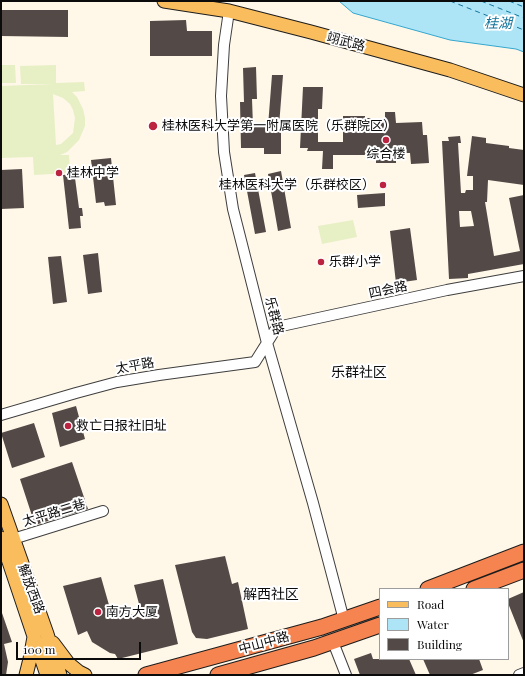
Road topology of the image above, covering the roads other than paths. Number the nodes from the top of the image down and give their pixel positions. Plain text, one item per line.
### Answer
1 (164, 1) edge
2 (228, 11) junction
3 (524, 95) edge
4 (524, 276) edge
5 (267, 343) junction
6 (1, 416) edge
7 (1, 504) edge
8 (103, 511) dead end
9 (4, 542) edge
10 (524, 552) edge
11 (524, 570) edge
12 (431, 588) edge
13 (477, 588) edge
14 (379, 607) edge
15 (344, 620) junction
16 (379, 625) edge
17 (40, 634) junction
18 (333, 642) junction
19 (524, 673) edge
20 (26, 675) edge
21 (47, 675) edge
22 (60, 675) edge
23 (85, 675) edge
24 (146, 675) edge
25 (218, 675) edge
26 (346, 675) edge
27 (519, 675) edge

1 - 2 main road, 翊武路
2 - 3 main road, 翊武路
2 - 5 street, 乐群路
4 - 5 street, 四会路
5 - 6 street, 太平路
5 - 15 street, 乐群路
7 - 9 main road, 解放西路
8 - 9 street, 太平路二巷
9 - 17 main road, 解放西路
10 - 12 highway
11 - 13 highway
14 - 15 highway, 中山中路
15 - 24 highway, 中山中路
16 - 18 highway, 中山中路
17 - 20 main road
17 - 21 main road
17 - 22 main road, 解放西路
17 - 23 main road
18 - 25 highway, 中山中路
18 - 26 street
19 - 27 street

